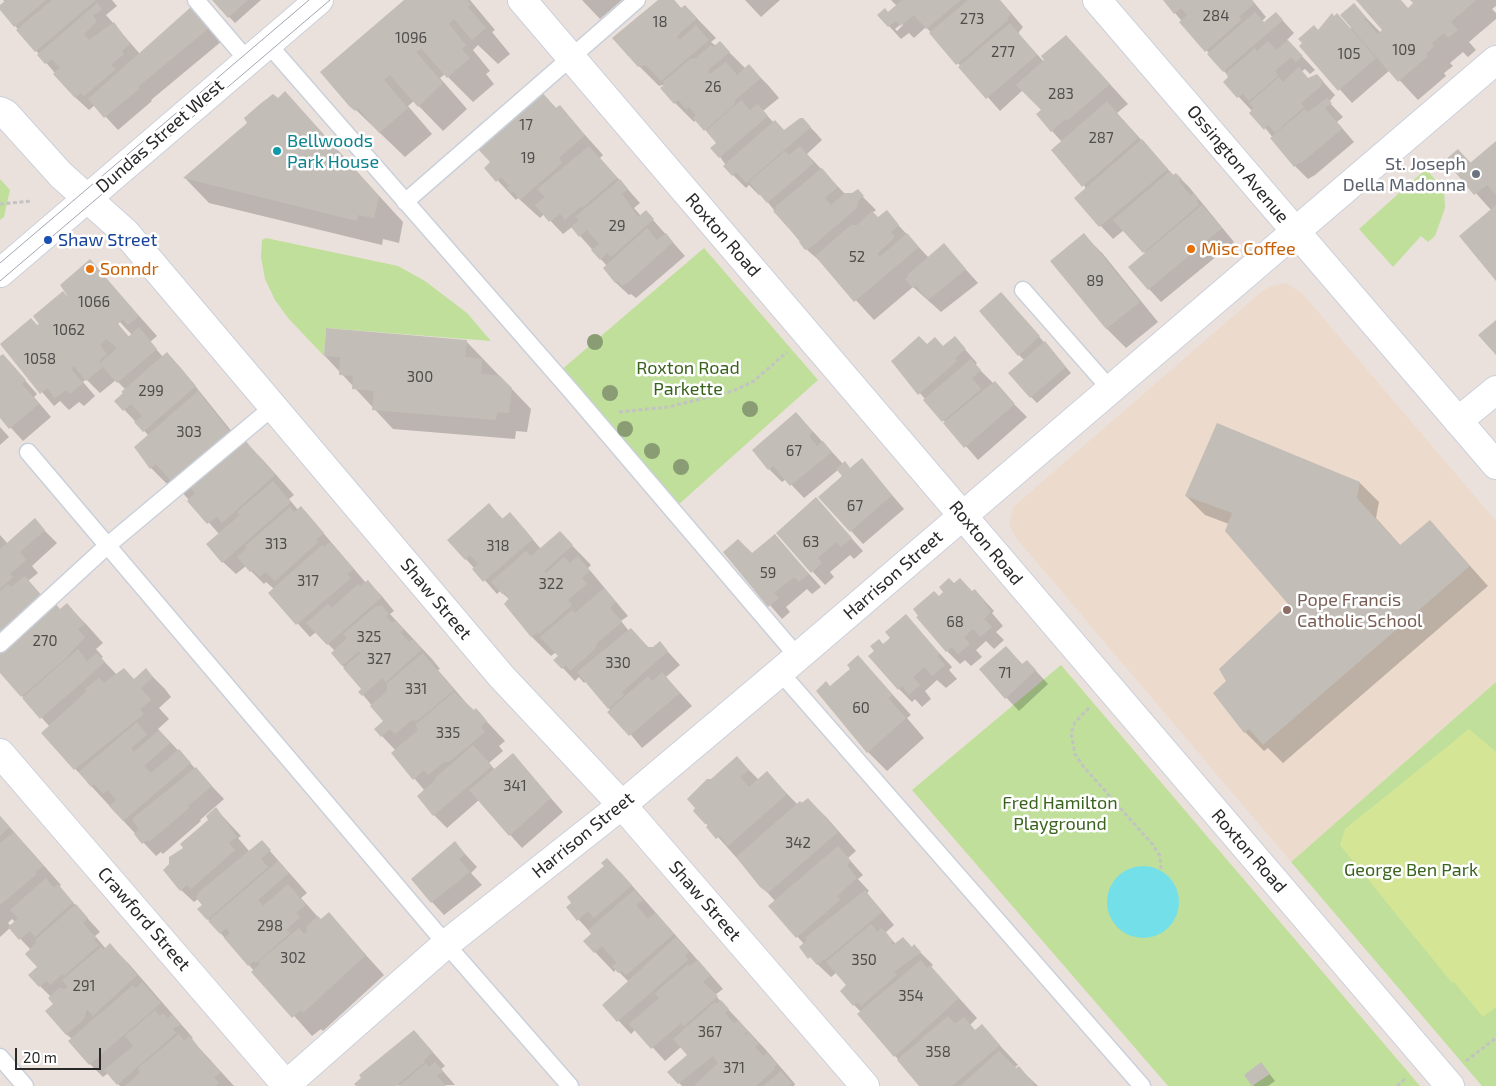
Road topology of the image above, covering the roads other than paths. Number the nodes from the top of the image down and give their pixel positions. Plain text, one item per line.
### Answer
1 (196, 0) edge
2 (319, 0) edge
3 (522, 0) edge
4 (637, 0) edge
5 (1097, 0) edge
6 (258, 53) junction
7 (570, 56) junction
8 (1496, 60) edge
9 (2, 107) edge
10 (88, 198) junction
11 (405, 202) junction
12 (1295, 232) junction
13 (0, 273) edge
14 (1022, 290) dead end
15 (1111, 390) junction
16 (1496, 390) edge
17 (273, 407) junction
18 (1458, 421) junction
19 (28, 452) dead end
20 (1496, 465) edge
21 (963, 515) junction
22 (108, 544) junction
23 (0, 644) edge
24 (789, 664) junction
25 (0, 753) edge
26 (622, 805) junction
27 (446, 944) junction
28 (0, 1057) edge
29 (1447, 1082) edge
30 (287, 1085) edge
31 (25, 1086) edge
32 (570, 1086) edge
33 (865, 1086) edge
34 (1142, 1086) edge

1 - 6 lane
2 - 6 street, Dundas Street West
3 - 7 street, Roxton Road
4 - 7 lane
5 - 12 street, Ossington Avenue
6 - 10 street, Dundas Street West
6 - 11 lane
7 - 11 lane
7 - 21 street, Roxton Road
8 - 12 street, Harrison Street
9 - 10 street, Shaw Street
10 - 13 street, Dundas Street West
10 - 17 street, Shaw Street
11 - 24 lane
12 - 15 street, Harrison Street
12 - 18 street, Ossington Avenue
14 - 15 lane
15 - 21 street, Harrison Street
16 - 18 street
17 - 22 lane
17 - 26 street, Shaw Street
18 - 20 street, Ossington Avenue
19 - 22 lane
21 - 24 street, Harrison Street
21 - 29 street, Roxton Road
22 - 23 lane
22 - 27 lane
24 - 26 street, Harrison Street
24 - 34 lane
25 - 30 street, Crawford Street
26 - 27 street, Harrison Street
26 - 33 street, Shaw Street
27 - 30 street, Harrison Street
27 - 32 lane
28 - 31 lane

